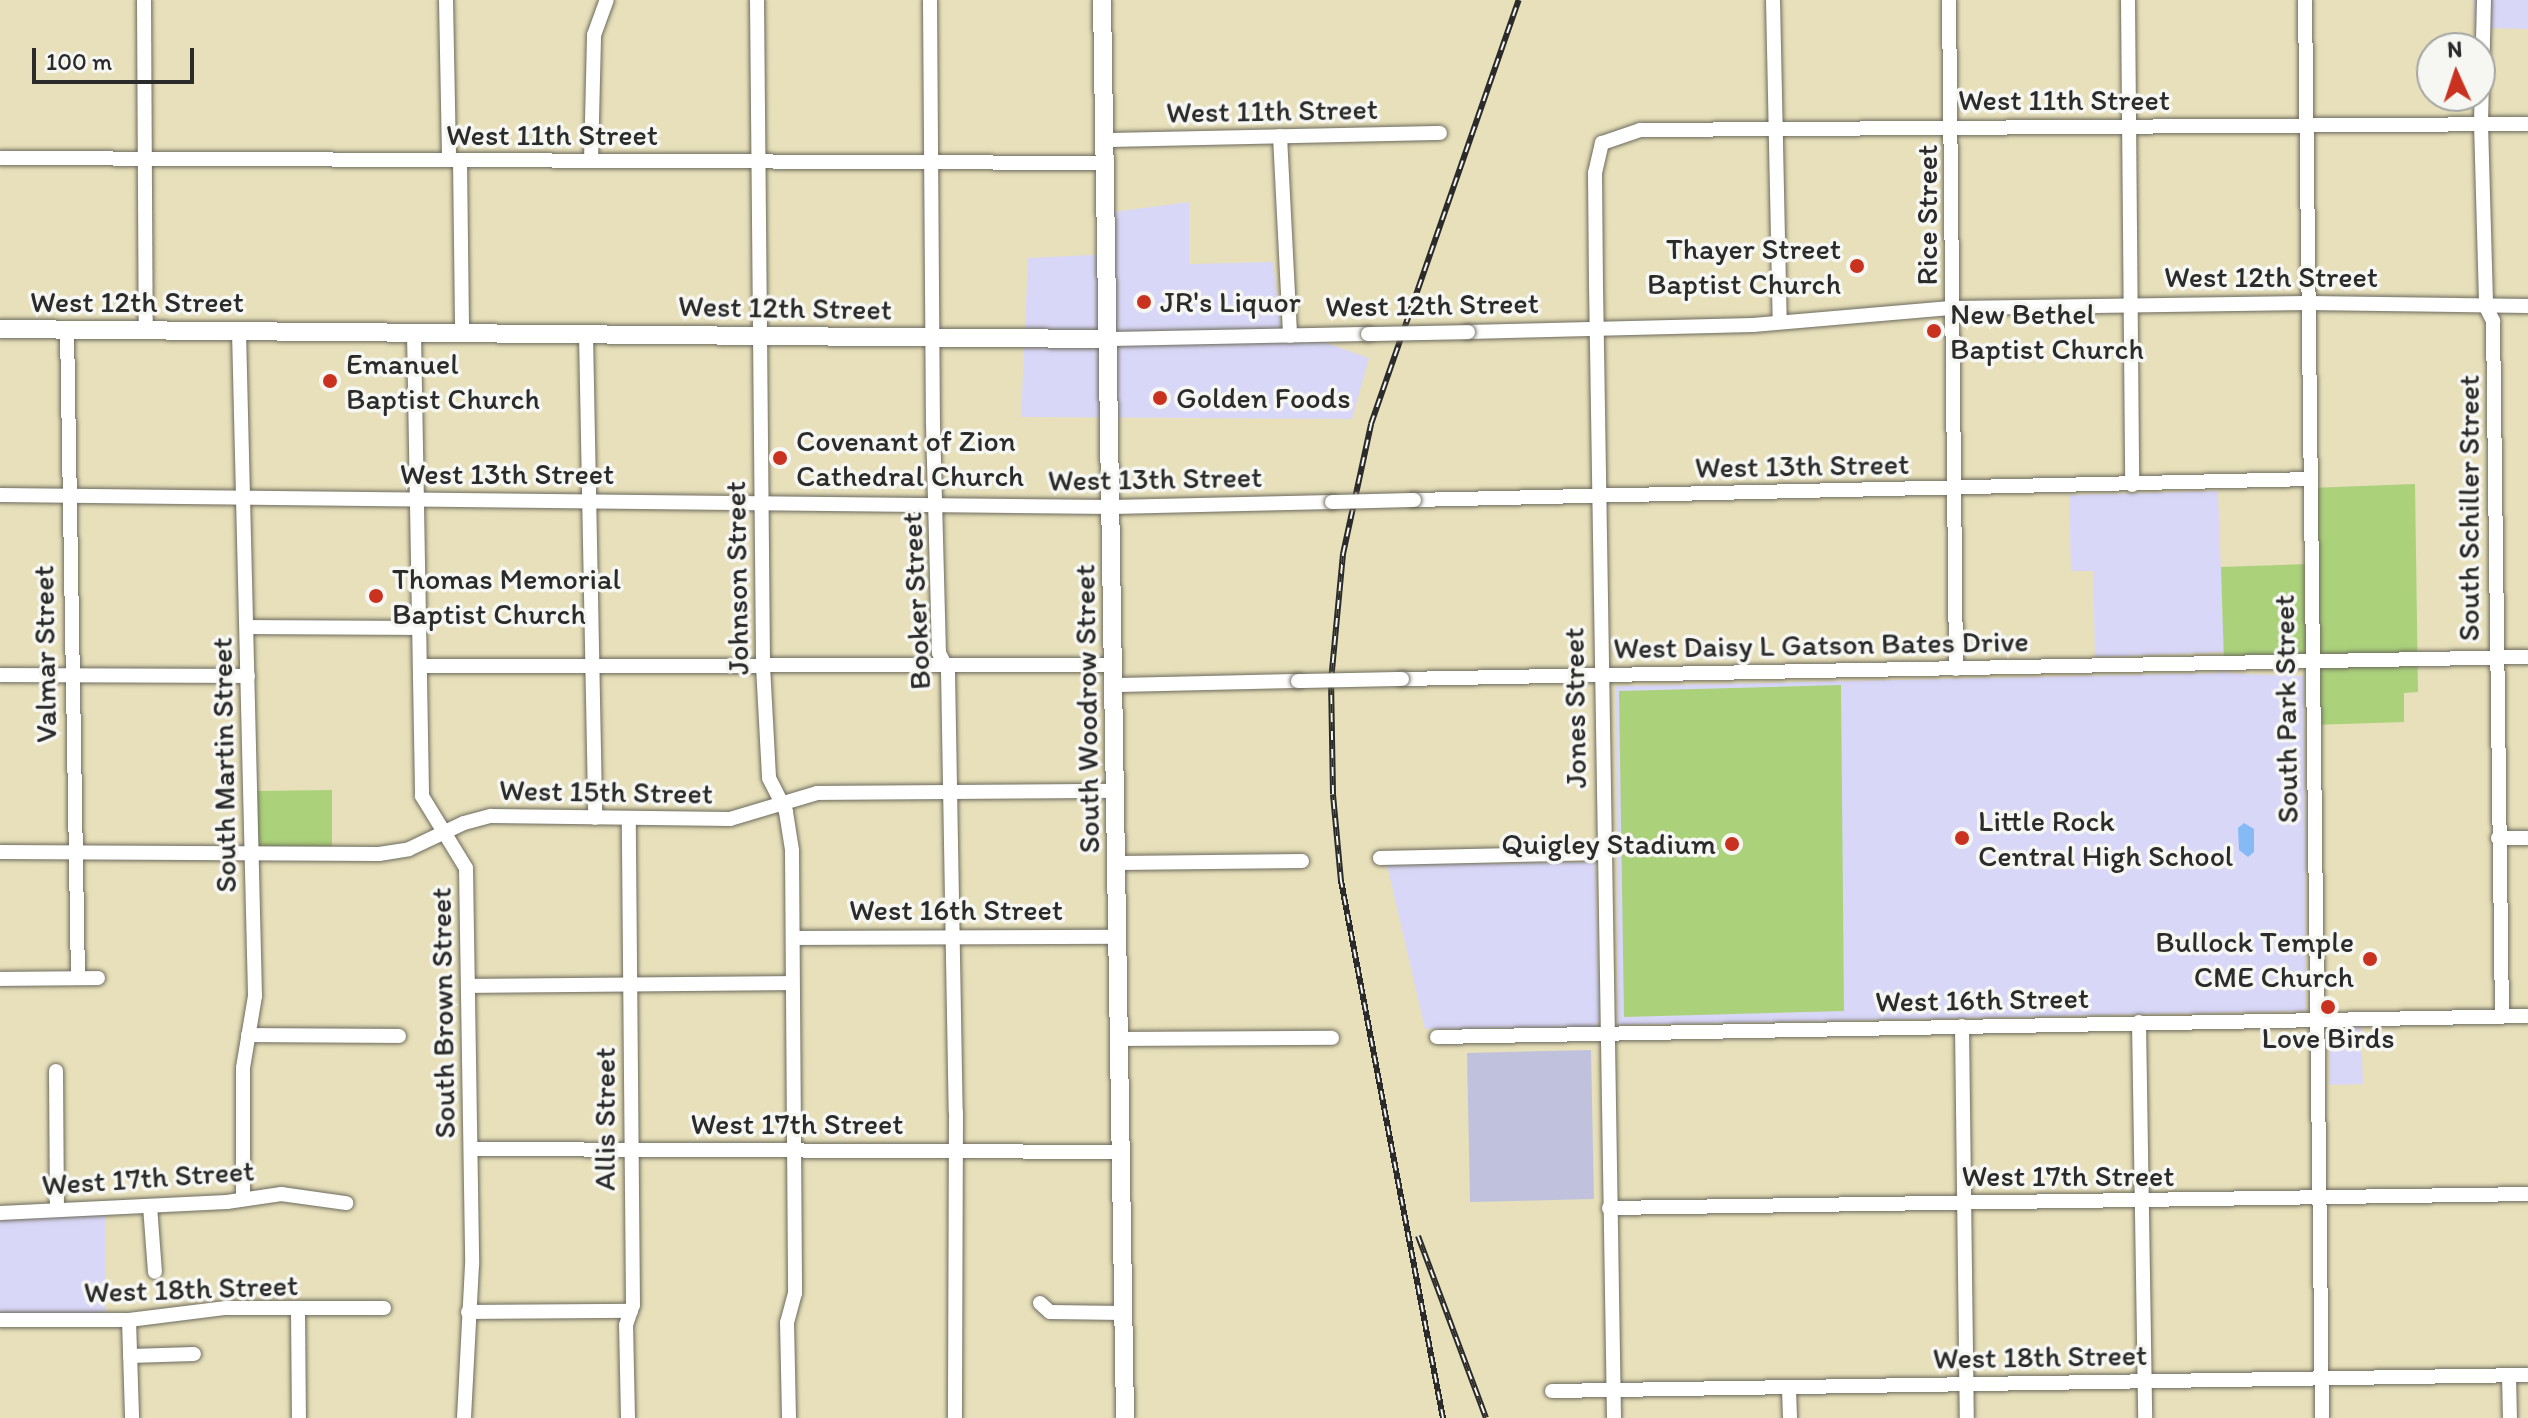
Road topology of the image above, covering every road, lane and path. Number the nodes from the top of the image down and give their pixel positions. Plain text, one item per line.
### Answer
1 (144, 0) edge
2 (446, 0) edge
3 (607, 0) edge
4 (757, 0) edge
5 (930, 0) edge
6 (1102, 0) edge
7 (1773, 0) edge
8 (1949, 0) edge
9 (2128, 0) edge
10 (2305, 0) edge
11 (2484, 0) edge
12 (2481, 123) junction
13 (2307, 124) junction
14 (2528, 124) edge
15 (1952, 126) junction
16 (2130, 128) junction
17 (1776, 130) junction
18 (1440, 133) dead end
19 (1280, 136) junction
20 (1105, 140) junction
21 (1602, 143) joint
22 (0, 158) edge
23 (145, 159) junction
24 (454, 160) junction
25 (591, 161) junction
26 (762, 161) junction
27 (933, 162) junction
28 (1105, 163) junction
29 (2307, 303) junction
30 (2130, 305) junction
31 (2528, 306) edge
32 (2486, 307) junction
33 (1953, 308) junction
34 (1780, 322) junction
35 (0, 329) edge
36 (67, 329) junction
37 (1596, 329) junction
38 (146, 330) junction
39 (239, 331) junction
40 (414, 333) junction
41 (462, 333) junction
42 (586, 334) junction
43 (759, 336) junction
44 (1290, 336) junction
45 (932, 337) junction
46 (1106, 339) junction
47 (2310, 479) junction
48 (2132, 485) junction
49 (1953, 489) junction
50 (0, 495) edge
51 (1600, 496) junction
52 (70, 497) junction
53 (242, 498) junction
54 (416, 500) junction
55 (590, 501) junction
56 (762, 503) junction
57 (937, 505) junction
58 (1112, 507) junction
59 (247, 627) junction
60 (420, 628) junction
61 (2528, 657) edge
62 (2496, 658) junction
63 (2311, 661) junction
64 (944, 663) junction
65 (1115, 665) junction
66 (421, 666) junction
67 (763, 666) junction
68 (594, 667) junction
69 (1956, 669) junction
70 (0, 675) edge
71 (1600, 675) junction
72 (72, 676) junction
73 (248, 676) junction
74 (1115, 685) junction
75 (1117, 791) junction
76 (947, 792) junction
77 (780, 804) junction
78 (595, 818) junction
79 (629, 818) junction
80 (445, 832) junction
81 (2498, 838) junction
82 (2528, 838) edge
83 (0, 852) edge
84 (76, 852) junction
85 (251, 853) junction
86 (1604, 853) junction
87 (1380, 858) dead end
88 (1302, 861) dead end
89 (1118, 863) junction
90 (952, 936) junction
91 (1119, 937) junction
92 (793, 938) junction
93 (78, 977) junction
94 (98, 978) dead end
95 (0, 979) edge
96 (792, 983) junction
97 (631, 985) junction
98 (468, 986) junction
99 (2502, 1016) junction
100 (2528, 1016) edge
101 (2316, 1019) junction
102 (2139, 1022) junction
103 (1962, 1026) junction
104 (248, 1035) junction
105 (1607, 1035) junction
106 (399, 1036) dead end
107 (1437, 1037) dead end
108 (1332, 1038) dead end
109 (1121, 1039) junction
110 (56, 1071) dead end
111 (630, 1148) junction
112 (471, 1149) junction
113 (792, 1150) junction
114 (955, 1151) junction
115 (1123, 1152) junction
116 (2528, 1194) edge
117 (243, 1196) junction
118 (2320, 1197) junction
119 (2142, 1201) junction
120 (346, 1203) dead end
121 (1964, 1203) junction
122 (150, 1206) junction
123 (1609, 1208) junction
124 (57, 1210) junction
125 (0, 1213) edge
126 (155, 1272) dead end
127 (1040, 1303) dead end
128 (384, 1308) dead end
129 (298, 1310) junction
130 (631, 1311) junction
131 (468, 1312) junction
132 (1123, 1313) junction
133 (0, 1320) edge
134 (129, 1320) junction
135 (194, 1354) dead end
136 (130, 1356) junction
137 (2509, 1375) junction
138 (2528, 1375) edge
139 (2321, 1378) junction
140 (2145, 1381) junction
141 (1966, 1384) junction
142 (1789, 1389) junction
143 (1614, 1390) junction
144 (1552, 1391) dead end
145 (132, 1418) edge
146 (299, 1418) edge
147 (464, 1418) edge
148 (628, 1418) edge
149 (789, 1418) edge
150 (955, 1418) edge
151 (1125, 1418) edge
152 (1614, 1418) edge
153 (1790, 1418) edge
154 (1967, 1418) edge
155 (2145, 1418) edge
156 (2322, 1418) edge
157 (2510, 1418) edge

1 - 23 street
2 - 24 street
3 - 25 street
4 - 26 street, Johnson Street
5 - 27 street, Booker Street
6 - 20 main road, South Woodrow Street
7 - 17 street
8 - 15 street, Rice Street
9 - 16 street
10 - 13 street, South Park Street
11 - 12 street, South Schiller Street
12 - 13 street, West 11th Street
12 - 14 street, West 11th Street
12 - 32 street, South Schiller Street
13 - 16 street, West 11th Street
13 - 29 street, South Park Street
15 - 16 street, West 11th Street
15 - 17 street, West 11th Street
15 - 33 street, Rice Street
16 - 30 street
17 - 21 street, West 11th Street
17 - 34 street
18 - 19 street, West 11th Street
19 - 20 street, West 11th Street
19 - 44 street
20 - 28 main road, South Woodrow Street
21 - 37 street, Jones Street
22 - 23 street, West 11th Street
23 - 24 street, West 11th Street
23 - 38 street
24 - 25 street, West 11th Street
24 - 41 street
25 - 26 street, West 11th Street
26 - 27 street, West 11th Street
26 - 43 street, Johnson Street
27 - 28 street, West 11th Street
27 - 45 street, Booker Street
28 - 46 main road, South Woodrow Street
29 - 30 street, West 12th Street
29 - 32 street, West 12th Street
29 - 47 street, South Park Street
30 - 33 street, West 12th Street
30 - 48 street
31 - 32 street, West 12th Street
32 - 62 street, South Schiller Street
33 - 34 street, West 12th Street
33 - 49 street, Rice Street
34 - 37 street, West 12th Street
35 - 36 main road, West 12th Street
36 - 38 main road, West 12th Street
36 - 52 street, Valmar Street
37 - 44 street, West 12th Street, bridge
37 - 51 street, Jones Street
38 - 39 main road, West 12th Street
39 - 40 main road, West 12th Street
39 - 53 street, South Martin Street
40 - 41 main road, West 12th Street
40 - 54 street, South Brown Street
41 - 42 main road, West 12th Street
42 - 43 main road, West 12th Street
42 - 55 street
43 - 45 main road, West 12th Street
43 - 56 street, Johnson Street
44 - 46 street, West 12th Street
45 - 46 main road, West 12th Street
45 - 57 street, Booker Street
46 - 58 main road, South Woodrow Street
47 - 48 street, West 13th Street
47 - 63 street, South Park Street
48 - 49 street, West 13th Street
49 - 51 street, West 13th Street
49 - 69 street, Rice Street
50 - 52 street, West 13th Street
51 - 58 street, West 13th Street, bridge
51 - 71 street, Jones Street
52 - 53 street, West 13th Street
52 - 72 street, Valmar Street
53 - 54 street, West 13th Street
53 - 59 street, South Martin Street
54 - 55 street, West 13th Street
54 - 60 street, South Brown Street
55 - 56 street, West 13th Street
55 - 68 street
56 - 57 street, West 13th Street
56 - 67 street, Johnson Street
57 - 58 street, West 13th Street
57 - 64 street, Booker Street
58 - 65 main road, South Woodrow Street
59 - 60 street
59 - 73 street, South Martin Street
60 - 66 street, South Brown Street
61 - 62 street, West Daisy L Gatson Bates Drive
62 - 63 street, West Daisy L Gatson Bates Drive
62 - 81 street, South Schiller Street
63 - 69 street, West Daisy L Gatson Bates Drive
63 - 101 street, South Park Street
64 - 65 street
64 - 67 street
64 - 76 street, Booker Street
65 - 74 main road, South Woodrow Street
66 - 68 street
66 - 80 street, South Brown Street
67 - 68 street
67 - 77 street, Johnson Street
68 - 78 street
69 - 71 street, West Daisy L Gatson Bates Drive
70 - 72 street
71 - 74 street, West Daisy L Gatson Bates Drive, bridge
71 - 86 street, Jones Street
72 - 73 street
72 - 84 street, Valmar Street
73 - 85 street, South Martin Street
74 - 75 main road, South Woodrow Street
75 - 76 street, West 15th Street
75 - 89 main road, South Woodrow Street
76 - 77 street, West 15th Street
76 - 90 street, Booker Street
77 - 79 street, West 15th Street
77 - 92 street, Johnson Street
78 - 79 street, West 15th Street
78 - 80 street, West 15th Street
79 - 97 street, Allis Street
80 - 85 street, West 15th Street
80 - 98 street, South Brown Street
81 - 82 street
81 - 99 street, South Schiller Street
83 - 84 street, West 15th Street
84 - 85 street, West 15th Street
84 - 93 street, Valmar Street
85 - 104 street, South Martin Street
86 - 87 street
86 - 105 street, Jones Street
88 - 89 street
89 - 91 main road, South Woodrow Street
90 - 91 street, West 16th Street
90 - 92 street, West 16th Street
90 - 114 street, Booker Street
91 - 109 main road, South Woodrow Street
92 - 96 street, Johnson Street
93 - 94 street
93 - 95 street
96 - 97 street
96 - 113 street, Johnson Street
97 - 98 street
97 - 111 street, Allis Street
98 - 112 street, South Brown Street
99 - 100 street, West 16th Street
99 - 101 street, West 16th Street
101 - 102 street, West 16th Street
101 - 118 street, South Park Street
102 - 103 street, West 16th Street
102 - 119 street
103 - 105 street, West 16th Street
103 - 121 street
104 - 106 street
104 - 117 street, South Martin Street
105 - 107 street, West 16th Street
105 - 123 street, Jones Street
108 - 109 street
109 - 115 main road, South Woodrow Street
110 - 124 street
111 - 112 street, West 17th Street
111 - 113 street, West 17th Street
111 - 130 street, Allis Street
112 - 131 street, South Brown Street
113 - 114 street, West 17th Street
113 - 149 street, Johnson Street
114 - 115 street, West 17th Street
114 - 150 street, Booker Street
115 - 132 main road, South Woodrow Street
116 - 118 street, West 17th Street
117 - 120 street, West 17th Street
117 - 122 street, West 17th Street
118 - 119 street, West 17th Street
118 - 139 street, South Park Street
119 - 121 street, West 17th Street
119 - 140 street
121 - 123 street, West 17th Street
121 - 141 street
122 - 124 street, West 17th Street
122 - 126 street
123 - 143 street, Jones Street
124 - 125 street, West 17th Street
127 - 132 street
128 - 129 street, West 18th Street
129 - 134 street, West 18th Street
129 - 146 street
130 - 131 street
130 - 148 street, Allis Street
131 - 147 street, South Brown Street
132 - 151 main road, South Woodrow Street
133 - 134 street, West 18th Street
134 - 136 street
135 - 136 street
136 - 145 street
137 - 138 street, West 18th Street
137 - 139 street, West 18th Street
137 - 157 street
139 - 140 street, West 18th Street
139 - 156 street, South Park Street
140 - 141 street, West 18th Street
140 - 155 street
141 - 142 street, West 18th Street
141 - 154 street
142 - 143 street, West 18th Street
142 - 153 street
143 - 144 street, West 18th Street
143 - 152 street, Jones Street

